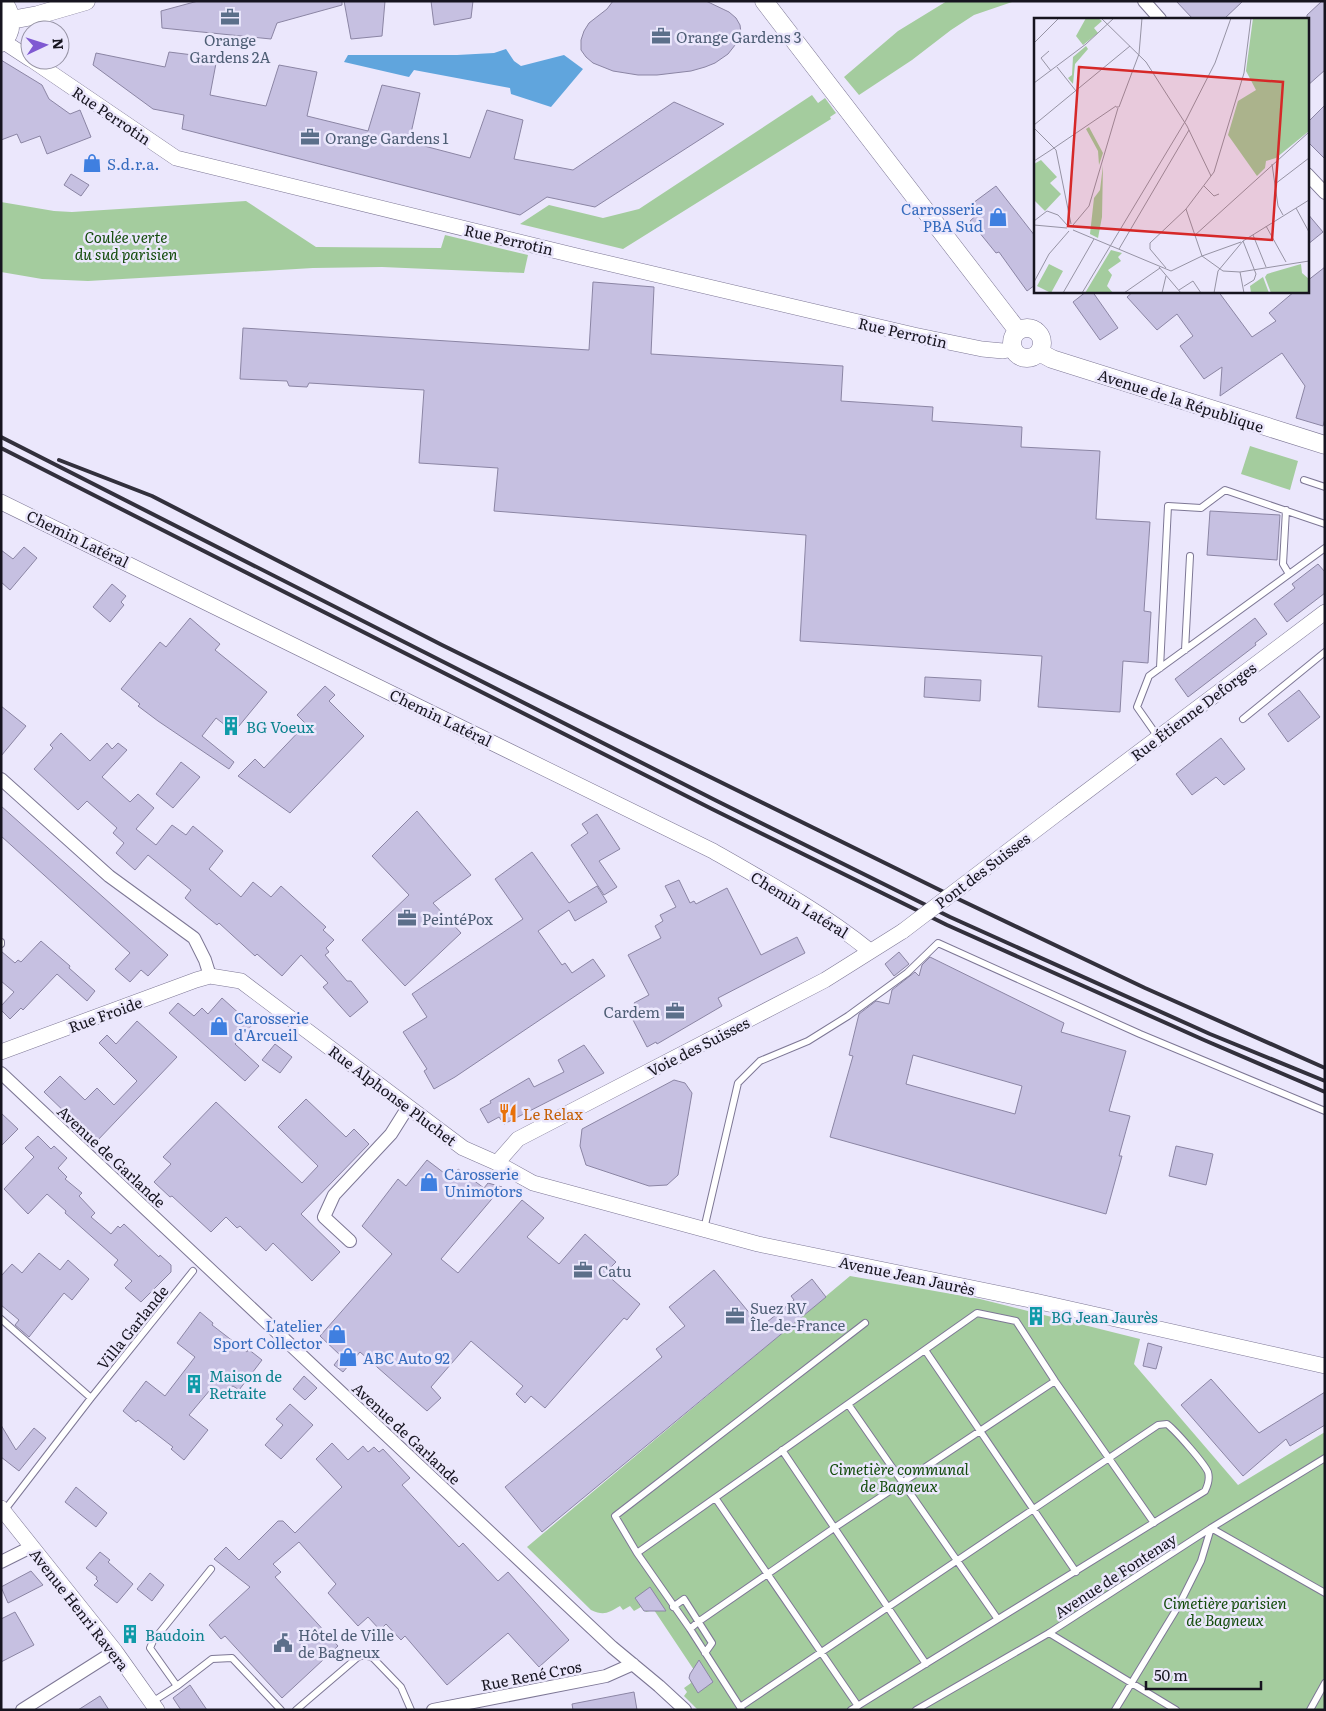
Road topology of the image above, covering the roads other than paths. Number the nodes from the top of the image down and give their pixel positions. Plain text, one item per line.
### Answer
1 (2, 1) edge
2 (86, 1) edge
3 (764, 1) edge
4 (1144, 1) edge
5 (1159, 18) edge
6 (11, 20) junction
7 (2, 42) edge
8 (20, 53) edge
9 (47, 70) edge
10 (1308, 175) edge
11 (1325, 193) edge
12 (1018, 331) junction
13 (1012, 349) junction
14 (1039, 352) junction
15 (1325, 445) edge
16 (1304, 480) dead end
17 (1325, 487) edge
18 (1, 502) edge
19 (1286, 510) junction
20 (1325, 524) edge
21 (1325, 548) edge
22 (1190, 556) dead end
23 (1289, 574) junction
24 (1325, 612) edge
25 (1184, 650) junction
26 (1325, 652) edge
27 (1160, 668) junction
28 (1243, 719) dead end
29 (1158, 737) junction
30 (1, 779) edge
31 (1062, 810) joint
32 (902, 931) joint
33 (870, 952) junction
34 (210, 976) junction
35 (1, 1052) edge
36 (1, 1073) edge
37 (408, 1107) junction
38 (1325, 1111) edge
39 (497, 1163) junction
40 (704, 1229) junction
41 (350, 1241) dead end
42 (193, 1271) dead end
43 (1, 1319) edge
44 (865, 1323) dead end
45 (925, 1350) junction
46 (1325, 1366) edge
47 (1055, 1381) junction
48 (91, 1398) junction
49 (848, 1404) junction
50 (980, 1431) junction
51 (782, 1450) junction
52 (1108, 1458) junction
53 (1325, 1458) edge
54 (903, 1482) junction
55 (716, 1499) junction
56 (1032, 1508) junction
57 (2, 1510) edge
58 (1154, 1523) junction
59 (834, 1528) junction
60 (1211, 1528) junction
61 (31, 1547) junction
62 (637, 1553) junction
63 (957, 1561) junction
64 (1, 1562) edge
65 (211, 1569) dead end
66 (1076, 1572) junction
67 (768, 1574) junction
68 (1325, 1593) edge
69 (888, 1606) junction
70 (673, 1607) junction
71 (997, 1618) junction
72 (698, 1622) junction
73 (690, 1629) junction
74 (1048, 1633) junction
75 (115, 1651) junction
76 (821, 1652) junction
77 (705, 1653) junction
78 (633, 1664) junction
79 (926, 1664) junction
80 (1130, 1683) junction
81 (1325, 1683) edge
82 (177, 1686) junction
83 (155, 1706) edge
84 (471, 1706) edge
85 (741, 1708) edge
86 (854, 1708) edge
87 (22, 1710) edge
88 (281, 1710) edge
89 (296, 1710) edge
90 (411, 1710) edge
91 (433, 1710) edge
92 (685, 1710) edge
93 (916, 1710) edge
94 (1115, 1710) edge
95 (1176, 1710) edge
96 (1310, 1710) edge

1 - 6 main road
2 - 6 main road
3 - 12 main road
4 - 5 street
6 - 7 main road
7 - 8 street, Rue Perrotin
9 - 13 street, Rue Perrotin
10 - 11 street
12 - 13 main road
12 - 14 main road
13 - 14 main road
14 - 15 main road, Avenue de la République
16 - 17 lane
18 - 33 street, Chemin Latéral
19 - 20 lane
19 - 23 lane
19 - 27 lane
21 - 23 lane
22 - 25 lane
23 - 25 lane
24 - 29 street, Rue Étienne Deforges
25 - 27 lane
26 - 28 lane
27 - 29 lane
29 - 31 street, Rue Étienne Deforges
30 - 34 street
31 - 32 street, Pont des Suisses, bridge
32 - 33 street, Voie des Suisses
33 - 39 street, Voie des Suisses
34 - 35 street, Rue Froide
34 - 37 street, Rue Alphonse Pluchet
36 - 78 street, Avenue de Garlande
37 - 39 street, Rue Alphonse Pluchet
37 - 41 street
38 - 40 lane
39 - 40 street, Avenue Jean Jaurès
40 - 46 street, Avenue Jean Jaurès
42 - 48 lane, Villa Garlande
43 - 48 lane
44 - 62 lane
45 - 47 lane
45 - 49 lane
45 - 50 lane
47 - 50 lane
47 - 52 lane
48 - 57 lane, Villa Garlande
49 - 51 lane
49 - 54 lane
50 - 54 lane
50 - 56 lane
51 - 55 lane
51 - 59 lane
52 - 56 lane
52 - 58 lane
52 - 58 lane
53 - 60 lane, Avenue de Fontenay
54 - 59 lane
54 - 63 lane
55 - 62 lane
55 - 67 lane
56 - 63 lane
56 - 66 lane
57 - 61 street, Avenue Henri Ravera
58 - 66 lane
59 - 67 lane
59 - 69 lane
60 - 68 lane
60 - 74 lane, Avenue de Fontenay
60 - 80 lane
61 - 64 street
61 - 75 street, Avenue Henri Ravera
62 - 70 lane
63 - 69 lane
63 - 71 lane
65 - 82 lane
66 - 71 lane
67 - 72 lane
67 - 76 lane
69 - 76 lane
69 - 79 lane
70 - 72 lane
70 - 73 lane
71 - 79 lane
72 - 73 lane
72 - 77 lane
73 - 77 lane
74 - 80 lane
74 - 93 lane, Avenue de Fontenay
75 - 83 street, Avenue Henri Ravera
75 - 87 street
76 - 85 lane
76 - 86 lane
77 - 85 lane
78 - 84 street, Rue René Cros
78 - 92 street, Avenue de Garlande
79 - 86 lane
80 - 94 lane
80 - 95 lane
81 - 96 lane
82 - 83 lane
82 - 88 lane
84 - 91 street, Rue René Cros
89 - 90 lane

